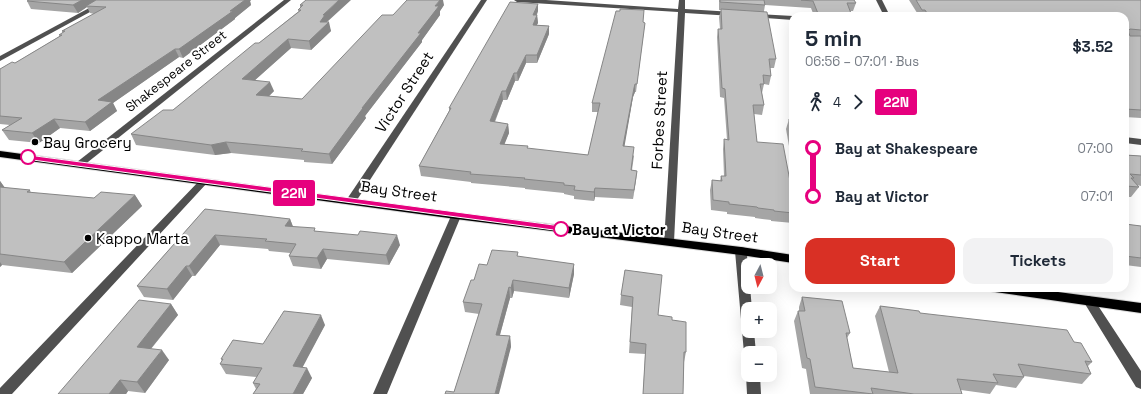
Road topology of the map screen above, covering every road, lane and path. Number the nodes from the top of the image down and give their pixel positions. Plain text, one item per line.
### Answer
1 (109, 0) edge
2 (288, 0) edge
3 (484, 0) edge
4 (517, 0) edge
5 (682, 0) edge
6 (879, 0) edge
7 (682, 11) junction
8 (885, 12) edge
9 (737, 15) edge
10 (745, 15) edge
11 (789, 18) edge
12 (0, 60) edge
13 (1129, 140) edge
14 (1141, 142) edge
15 (0, 154) edge
16 (80, 164) junction
17 (204, 181) junction
18 (351, 201) junction
19 (456, 216) junction
20 (669, 242) junction
21 (741, 251) junction
22 (789, 258) edge
23 (1039, 292) edge
24 (1089, 301) junction
25 (746, 302) edge
26 (1141, 308) edge
27 (753, 382) edge
28 (1141, 383) edge
29 (3, 394) edge
30 (380, 394) edge
31 (754, 394) edge

1 - 12 street
2 - 16 street, Shakespeare Street
3 - 18 street, Victor Street
4 - 7 street
5 - 7 street, Forbes Street
6 - 8 street
7 - 9 street
7 - 20 street, Forbes Street
10 - 11 street
13 - 14 street
15 - 16 main road, Bay Street
16 - 17 main road, Bay Street
17 - 18 main road, Bay Street
17 - 29 street
18 - 19 main road, Bay Street
19 - 20 main road, Bay Street
19 - 30 street
20 - 21 main road, Bay Street
21 - 22 main road, Bay Street
21 - 25 street
23 - 24 main road
24 - 26 main road
24 - 28 street
27 - 31 street

